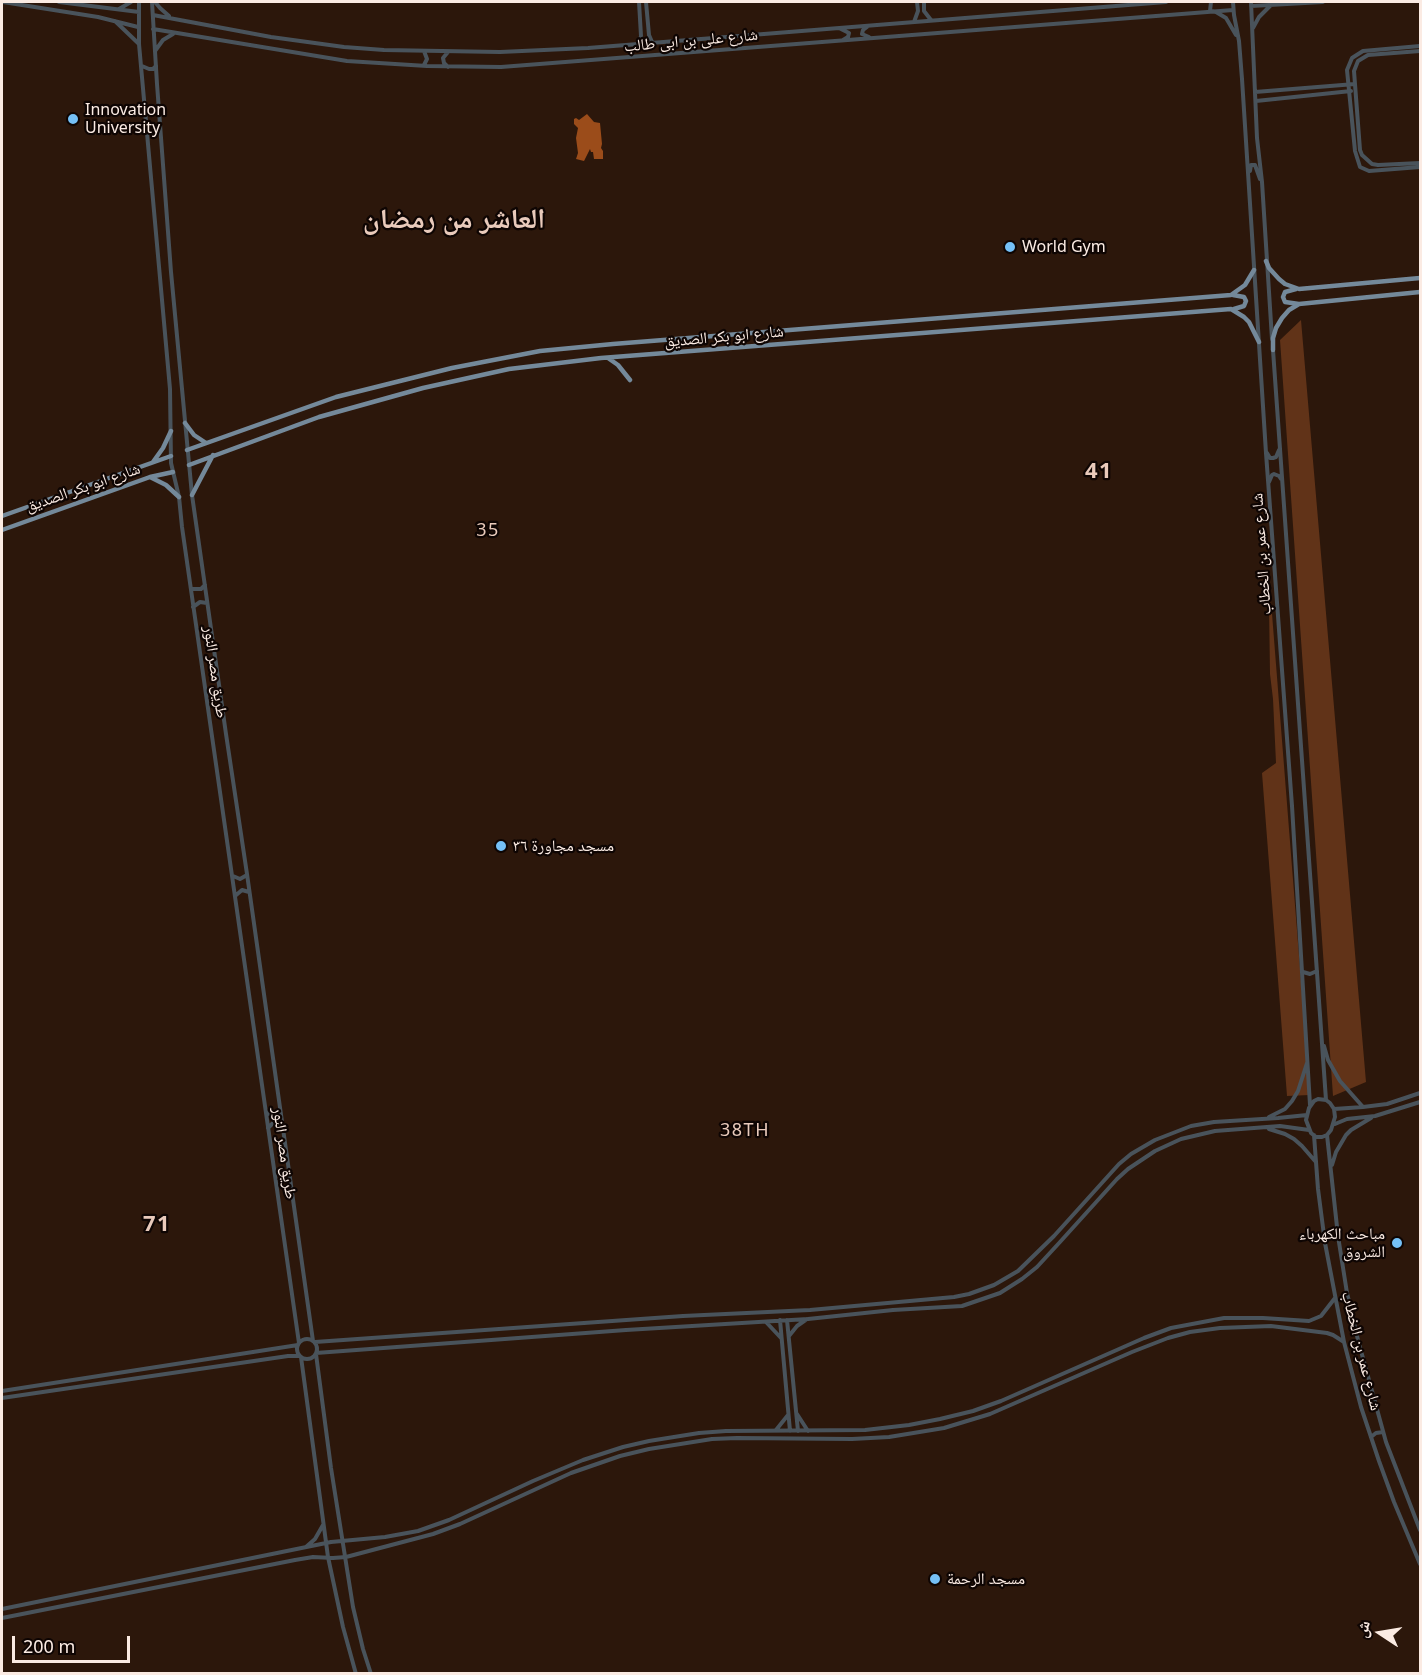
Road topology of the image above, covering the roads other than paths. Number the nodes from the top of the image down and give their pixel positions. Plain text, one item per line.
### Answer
1 (3, 2) edge
2 (59, 2) edge
3 (131, 2) edge
4 (139, 2) edge
5 (154, 2) edge
6 (639, 2) edge
7 (646, 2) edge
8 (917, 2) edge
9 (924, 2) edge
10 (1166, 2) edge
11 (1211, 2) edge
12 (1233, 2) edge
13 (1323, 2) edge
14 (1251, 4) edge
15 (1259, 4) edge
16 (1270, 5) junction
17 (100, 8) junction
18 (115, 9) junction
19 (1233, 10) junction
20 (1210, 11) junction
21 (139, 12) junction
22 (153, 15) junction
23 (98, 17) junction
24 (172, 18) junction
25 (114, 20) junction
26 (931, 21) junction
27 (914, 22) junction
28 (197, 24) junction
29 (870, 26) junction
30 (138, 27) junction
31 (840, 28) junction
32 (153, 29) junction
33 (174, 33) junction
34 (1252, 35) junction
35 (196, 36) junction
36 (725, 37) junction
37 (872, 38) junction
38 (706, 39) junction
39 (839, 41) junction
40 (1239, 41) junction
41 (653, 43) junction
42 (139, 44) junction
43 (639, 44) junction
44 (1420, 46) edge
45 (1410, 49) junction
46 (727, 50) junction
47 (424, 51) junction
48 (1393, 51) junction
49 (1420, 51) edge
50 (154, 52) junction
51 (449, 52) junction
52 (707, 52) junction
53 (142, 66) junction
54 (156, 66) junction
55 (423, 66) junction
56 (448, 67) junction
57 (150, 83) junction
58 (1348, 84) junction
59 (1355, 84) junction
60 (1311, 88) junction
61 (1355, 91) junction
62 (1255, 92) junction
63 (1349, 92) junction
64 (1311, 96) junction
65 (1256, 101) junction
66 (1351, 123) junction
67 (1358, 123) junction
68 (1257, 138) junction
69 (1246, 141) junction
70 (1420, 163) edge
71 (1420, 167) edge
72 (1262, 182) junction
73 (1248, 183) junction
74 (1266, 261) junction
75 (1254, 270) junction
76 (1420, 278) edge
77 (1299, 289) junction
78 (1420, 292) edge
79 (1231, 295) junction
80 (1120, 304) junction
81 (1299, 304) junction
82 (1075, 308) junction
83 (1231, 309) junction
84 (1120, 318) junction
85 (1076, 321) junction
86 (852, 326) junction
87 (853, 338) junction
88 (1259, 342) junction
89 (1273, 350) junction
90 (608, 358) junction
91 (630, 380) dead end
92 (185, 423) junction
93 (171, 431) junction
94 (238, 432) junction
95 (240, 441) junction
96 (206, 443) junction
97 (187, 450) junction
98 (1279, 450) junction
99 (1266, 453) junction
100 (213, 455) junction
101 (171, 456) junction
102 (153, 463) junction
103 (189, 465) junction
104 (173, 472) junction
105 (150, 477) junction
106 (1282, 480) junction
107 (1269, 485) junction
108 (192, 495) junction
109 (179, 496) junction
110 (54, 498) junction
111 (58, 510) junction
112 (2, 516) edge
113 (2, 530) edge
114 (205, 585) junction
115 (191, 589) junction
116 (207, 603) junction
117 (193, 607) junction
118 (247, 874) junction
119 (233, 876) junction
120 (250, 892) junction
121 (235, 896) junction
122 (1317, 970) junction
123 (1303, 971) junction
124 (1321, 1038) junction
125 (1308, 1059) junction
126 (1420, 1093) edge
127 (1326, 1100) junction
128 (1420, 1101) edge
129 (1310, 1105) junction
130 (1363, 1107) junction
131 (280, 1109) junction
132 (1334, 1109) junction
133 (266, 1112) junction
134 (1306, 1114) junction
135 (1375, 1116) junction
136 (1256, 1119) junction
137 (1334, 1124) junction
138 (282, 1125) junction
139 (1190, 1127) junction
140 (268, 1128) junction
141 (1265, 1128) junction
142 (1309, 1130) junction
143 (1314, 1135) junction
144 (1327, 1135) junction
145 (1193, 1136) junction
146 (1316, 1161) junction
147 (1331, 1169) junction
148 (1335, 1298) junction
149 (808, 1319) junction
150 (780, 1320) junction
151 (787, 1320) junction
152 (765, 1321) junction
153 (1188, 1324) junction
154 (1190, 1332) junction
155 (788, 1337) junction
156 (782, 1338) junction
157 (314, 1342) junction
158 (324, 1342) junction
159 (1344, 1342) junction
160 (298, 1344) junction
161 (287, 1348) junction
162 (325, 1352) junction
163 (316, 1354) junction
164 (288, 1356) junction
165 (300, 1356) junction
166 (1037, 1385) junction
167 (2, 1390) edge
168 (1041, 1393) junction
169 (2, 1398) edge
170 (796, 1412) junction
171 (789, 1414) junction
172 (1380, 1421) junction
173 (922, 1423) junction
174 (909, 1425) junction
175 (1368, 1426) junction
176 (775, 1431) junction
177 (790, 1431) junction
178 (798, 1431) junction
179 (808, 1431) junction
180 (923, 1432) junction
181 (1383, 1432) junction
182 (910, 1434) junction
183 (1371, 1437) junction
184 (323, 1524) junction
185 (1420, 1530) edge
186 (343, 1542) junction
187 (326, 1544) junction
188 (304, 1549) junction
189 (328, 1557) junction
190 (346, 1557) junction
191 (1420, 1564) edge
192 (14, 1606) junction
193 (2, 1609) edge
194 (16, 1615) junction
195 (2, 1618) edge
196 (356, 1674) edge
197 (371, 1674) edge

1 - 23 street
2 - 17 street
3 - 18 street
4 - 21 street, طريق مصر النور
5 - 22 street, طريق مصر النور
5 - 24 street
6 - 43 street
7 - 41 street
8 - 27 street
9 - 26 street
10 - 26 street, شارع على بن ابى طالب
11 - 20 street
12 - 19 street, شارع عمر بن الخطاب
13 - 16 street
14 - 15 street
14 - 34 street, شارع عمر بن الخطاب
15 - 16 street
16 - 34 street
17 - 18 street
17 - 23 street
18 - 21 street
19 - 20 street, شارع على بن ابى طالب
19 - 40 street, شارع عمر بن الخطاب
20 - 37 street, شارع على بن ابى طالب
20 - 40 street
21 - 30 street, طريق مصر النور
22 - 24 street, شارع على بن ابى طالب
22 - 32 street, طريق مصر النور
23 - 25 street
24 - 28 street, شارع على بن ابى طالب
25 - 30 street
25 - 42 street
26 - 27 street, شارع على بن ابى طالب
27 - 29 street, شارع على بن ابى طالب
28 - 35 street
28 - 47 street, شارع على بن ابى طالب
29 - 31 street, شارع على بن ابى طالب
29 - 37 street
30 - 42 street, طريق مصر النور
31 - 36 street, شارع على بن ابى طالب
31 - 39 street
32 - 33 street, شارع على بن ابى طالب
32 - 50 street, طريق مصر النور
33 - 35 street, شارع على بن ابى طالب
33 - 50 street
34 - 62 street, شارع عمر بن الخطاب
35 - 55 street, شارع على بن ابى طالب
36 - 38 street, شارع على بن ابى طالب
36 - 46 street
37 - 39 street, شارع على بن ابى طالب
38 - 41 street, شارع على بن ابى طالب
38 - 52 street
39 - 46 street, شارع على بن ابى طالب
40 - 69 street, شارع عمر بن الخطاب
41 - 43 street, شارع على بن ابى طالب
42 - 53 street, طريق مصر النور
43 - 51 street, شارع على بن ابى طالب
44 - 45 street
45 - 48 street
45 - 49 street
46 - 52 street, شارع على بن ابى طالب
47 - 51 street, شارع على بن ابى طالب
47 - 55 street
48 - 58 street
48 - 59 street
50 - 54 street, طريق مصر النور
51 - 56 street
52 - 56 street, شارع على بن ابى طالب
53 - 54 street
53 - 57 street, طريق مصر النور
54 - 57 street, طريق مصر النور
55 - 56 street, شارع على بن ابى طالب
57 - 92 street, طريق مصر النور
57 - 93 street, طريق مصر النور
58 - 59 street
58 - 60 street
58 - 63 street
59 - 61 street
60 - 62 street
60 - 64 street
61 - 63 street
61 - 67 street
62 - 65 street, شارع عمر بن الخطاب
63 - 64 street
63 - 66 street
64 - 65 street
65 - 68 street, شارع عمر بن الخطاب
66 - 67 street
66 - 71 street
67 - 70 street
68 - 69 street
68 - 72 street, شارع عمر بن الخطاب
69 - 73 street, شارع عمر بن الخطاب
72 - 73 street
72 - 74 street, شارع عمر بن الخطاب
73 - 75 street, شارع عمر بن الخطاب
74 - 77 main road
74 - 89 street, شارع عمر بن الخطاب
75 - 79 main road
75 - 88 street, شارع عمر بن الخطاب
76 - 77 main road
77 - 81 main road
78 - 81 main road
79 - 80 main road, شارع ابو بكر الصديق
79 - 83 main road
80 - 82 main road, شارع ابو بكر الصديق
80 - 84 main road
81 - 89 main road
82 - 85 main road
82 - 86 main road, شارع ابو بكر الصديق
83 - 84 main road, شارع ابو بكر الصديق
83 - 88 main road
84 - 85 main road, شارع ابو بكر الصديق
85 - 87 main road, شارع ابو بكر الصديق
86 - 87 main road
86 - 94 main road, شارع ابو بكر الصديق
87 - 90 main road, شارع ابو بكر الصديق
88 - 99 street, شارع عمر بن الخطاب
89 - 98 street, شارع عمر بن الخطاب
90 - 91 main road
90 - 95 main road, شارع ابو بكر الصديق
92 - 96 main road
92 - 97 street, طريق مصر النور
93 - 101 street, طريق مصر النور
93 - 102 main road
94 - 95 main road
94 - 96 main road, شارع ابو بكر الصديق
95 - 100 main road, شارع ابو بكر الصديق
96 - 97 main road, شارع ابو بكر الصديق
97 - 103 street, طريق مصر النور
98 - 99 street
98 - 106 street, شارع عمر بن الخطاب
99 - 107 street, شارع عمر بن الخطاب
100 - 103 main road, شارع ابو بكر الصديق
100 - 108 main road
101 - 102 main road, شارع ابو بكر الصديق
101 - 104 street, طريق مصر النور
102 - 110 main road, شارع ابو بكر الصديق
103 - 108 street, طريق مصر النور
104 - 105 main road, شارع ابو بكر الصديق
104 - 109 street, طريق مصر النور
105 - 109 main road
105 - 111 main road, شارع ابو بكر الصديق
106 - 107 street
106 - 122 street, شارع عمر بن الخطاب
107 - 123 street, شارع عمر بن الخطاب
108 - 114 street, طريق مصر النور
109 - 115 street, طريق مصر النور
110 - 111 main road
110 - 112 main road, شارع ابو بكر الصديق
111 - 113 main road, شارع ابو بكر الصديق
114 - 115 street
114 - 116 street, طريق مصر النور
115 - 117 street, طريق مصر النور
116 - 117 street
116 - 118 street, طريق مصر النور
117 - 119 street, طريق مصر النور
118 - 119 street
118 - 120 street, طريق مصر النور
119 - 121 street, طريق مصر النور
120 - 121 street
120 - 131 street, طريق مصر النور
121 - 133 street, طريق مصر النور
122 - 123 street
122 - 124 street, شارع عمر بن الخطاب
123 - 125 street, شارع عمر بن الخطاب
124 - 127 street, شارع عمر بن الخطاب
124 - 130 street
125 - 129 street, شارع عمر بن الخطاب
125 - 136 street
126 - 130 street
127 - 129 street
127 - 132 street
128 - 135 street
129 - 134 street
130 - 132 street
131 - 133 street
131 - 138 street, طريق مصر النور
132 - 137 street
133 - 140 street, طريق مصر النور
134 - 136 street
134 - 142 street
135 - 137 street
135 - 147 street
136 - 139 street
137 - 144 street
138 - 140 street
138 - 157 street, طريق مصر النور
139 - 145 street
139 - 158 street
140 - 160 street, طريق مصر النور
141 - 142 street
141 - 145 street
141 - 146 street
142 - 143 street
143 - 144 street
143 - 146 street, شارع عمر بن الخطاب
144 - 147 street, شارع عمر بن الخطاب
145 - 149 street
146 - 148 street, شارع عمر بن الخطاب
147 - 172 street, شارع عمر بن الخطاب
148 - 153 street
148 - 159 street, شارع عمر بن الخطاب
149 - 151 street
149 - 155 street
150 - 151 street
150 - 152 street
150 - 156 street
151 - 155 street
152 - 156 street
152 - 162 street
153 - 154 street
153 - 166 street
154 - 159 street
154 - 168 street
155 - 170 street
156 - 171 street
157 - 158 street
157 - 160 street
157 - 163 street
158 - 162 street
159 - 175 street, شارع عمر بن الخطاب
160 - 161 street
160 - 165 street
161 - 164 street
161 - 167 street
162 - 163 street
163 - 165 street
163 - 186 street
164 - 165 street
164 - 169 street
165 - 184 street
166 - 168 street
166 - 173 street
168 - 180 street
170 - 178 street
170 - 179 street
171 - 176 street
171 - 177 street
172 - 175 street
172 - 181 street, شارع عمر بن الخطاب
173 - 174 street
173 - 180 street
174 - 179 street
174 - 182 street
175 - 183 street, شارع عمر بن الخطاب
176 - 177 street
176 - 186 street
177 - 178 street
178 - 179 street
180 - 182 street
181 - 183 street
181 - 185 street, شارع عمر بن الخطاب
182 - 190 street
183 - 191 street, شارع عمر بن الخطاب
184 - 187 street
184 - 188 street
186 - 187 street
186 - 190 street
187 - 188 street
187 - 189 street
188 - 192 street
189 - 190 street
189 - 194 street
189 - 196 street
190 - 197 street
192 - 193 street
192 - 194 street
194 - 195 street

